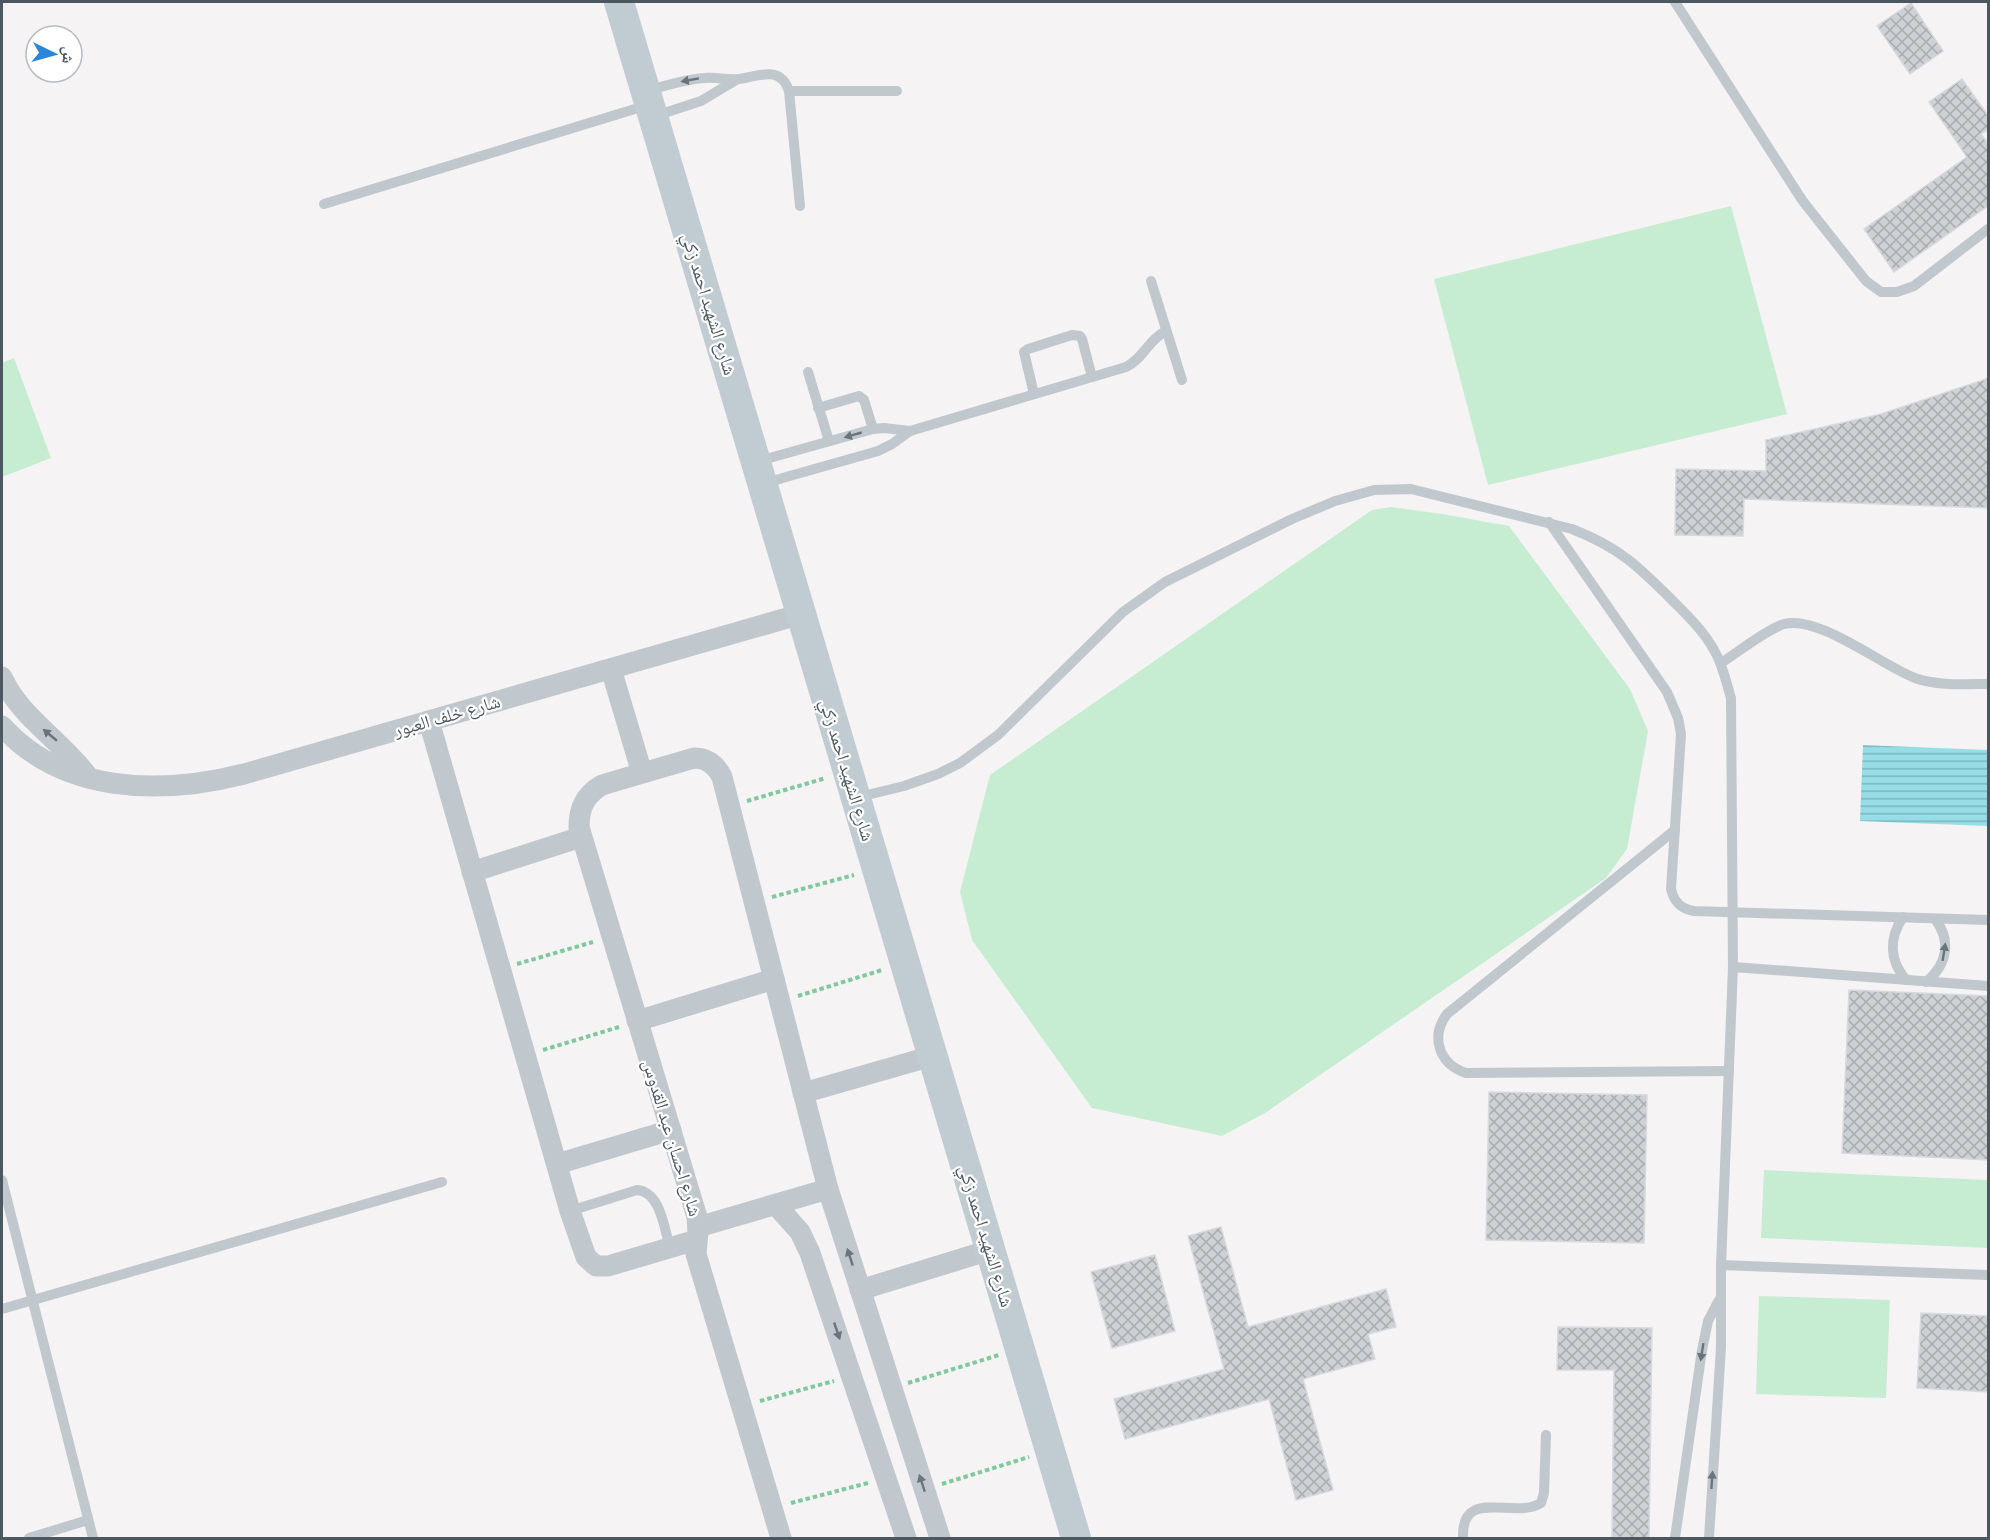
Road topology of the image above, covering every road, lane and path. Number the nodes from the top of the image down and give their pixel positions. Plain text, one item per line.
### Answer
1 (619, 2) edge
2 (1675, 2) edge
3 (736, 80) junction
4 (789, 91) junction
5 (897, 91) dead end
6 (649, 104) junction
7 (324, 204) dead end
8 (800, 206) dead end
9 (1989, 229) edge
10 (1151, 281) dead end
11 (1166, 331) junction
12 (808, 372) dead end
13 (1092, 376) junction
14 (1182, 380) dead end
15 (1034, 394) junction
16 (818, 408) junction
17 (873, 429) junction
18 (910, 430) junction
19 (829, 441) junction
20 (759, 473) junction
21 (1549, 522) junction
22 (801, 614) junction
23 (1721, 663) junction
24 (611, 669) junction
25 (2, 677) edge
26 (1989, 684) edge
27 (429, 721) junction
28 (2, 726) edge
29 (642, 773) junction
30 (89, 778) junction
31 (852, 785) junction
32 (729, 807) junction
33 (1675, 830) junction
34 (581, 837) junction
35 (877, 868) junction
36 (472, 872) junction
37 (754, 903) junction
38 (1733, 912) junction
39 (1903, 917) junction
40 (1935, 919) junction
41 (1989, 920) edge
42 (611, 937) junction
43 (904, 963) junction
44 (1733, 967) junction
45 (500, 968) junction
46 (774, 979) junction
47 (1906, 980) junction
48 (1926, 982) junction
49 (1989, 986) edge
50 (780, 1002) junction
51 (637, 1021) junction
52 (526, 1056) junction
53 (932, 1056) junction
54 (1729, 1071) junction
55 (803, 1093) junction
56 (671, 1130) junction
57 (557, 1164) junction
58 (2, 1180) edge
59 (442, 1182) dead end
60 (828, 1190) junction
61 (776, 1205) junction
62 (570, 1210) junction
63 (697, 1234) junction
64 (670, 1248) junction
65 (990, 1250) junction
66 (1721, 1265) junction
67 (1989, 1275) edge
68 (860, 1290) junction
69 (1720, 1297) junction
70 (32, 1300) junction
71 (2, 1309) edge
72 (1019, 1348) junction
73 (852, 1376) junction
74 (892, 1388) junction
75 (742, 1406) junction
76 (1546, 1435) dead end
77 (1050, 1450) junction
78 (886, 1479) junction
79 (924, 1489) junction
80 (772, 1507) junction
81 (88, 1520) junction
82 (29, 1539) edge
83 (93, 1539) edge
84 (781, 1539) edge
85 (906, 1539) edge
86 (940, 1539) edge
87 (1076, 1539) edge
88 (1463, 1539) edge
89 (1676, 1539) edge
90 (1709, 1539) edge

1 - 6 street, شارع الشهيد احمد زكي
2 - 9 lane
3 - 4 lane
3 - 6 lane
3 -> 6 lane
4 - 5 lane
4 - 8 lane
6 - 7 lane
6 - 20 street, شارع الشهيد احمد زكي
10 - 11 lane
11 - 13 lane
11 - 14 lane
12 - 16 lane
13 - 15 lane
13 - 15 lane
15 - 18 lane
16 - 17 lane
16 - 19 lane
17 - 18 lane
17 -> 19 lane
18 - 20 lane
19 - 20 lane
20 - 22 street, شارع الشهيد احمد زكي
21 - 23 lane
21 - 31 lane
21 - 33 lane
22 - 24 street, شارع خلف العبور
22 - 31 street, شارع الشهيد احمد زكي
23 - 26 lane
23 - 38 lane
24 - 27 street, شارع خلف العبور
24 - 29 street
30 -> 25 street
27 - 30 street, شارع خلف العبور
27 - 36 street
28 - 30 street, شارع خلف العبور
29 - 32 street, شارع احسان عبد القدوس
29 - 34 street, شارع احسان عبد القدوس
31 - 32 path
31 - 35 street, شارع الشهيد احمد زكي
32 - 37 street, شارع احسان عبد القدوس
33 - 38 lane
33 - 54 lane
34 - 36 street
34 - 42 street, شارع احسان عبد القدوس
35 - 37 path
35 - 43 street, شارع الشهيد احمد زكي
36 - 45 street
37 - 46 street, شارع احسان عبد القدوس
38 - 39 lane
38 - 44 lane
39 - 40 lane
39 - 47 lane
40 - 41 lane
48 -> 40 lane
42 - 45 path
42 - 51 street, شارع احسان عبد القدوس
43 - 50 path
43 - 53 street, شارع الشهيد احمد زكي
44 - 47 lane
44 - 54 lane
45 - 52 street
46 - 50 street, شارع احسان عبد القدوس
46 - 51 street
47 - 48 lane
48 - 49 lane
50 - 55 street, شارع احسان عبد القدوس
51 - 52 path
51 - 56 street, شارع احسان عبد القدوس
52 - 57 street
53 - 55 street
53 - 65 street, شارع الشهيد احمد زكي
54 - 66 lane
55 - 60 street, شارع احسان عبد القدوس
56 - 57 street
56 - 63 street, شارع احسان عبد القدوس
57 - 62 street
58 - 70 lane
59 - 70 lane
60 - 61 street
68 -> 60 street, شارع احسان عبد القدوس
61 - 63 street
61 -> 73 street
62 - 64 street
62 - 64 lane
63 - 64 street
63 - 75 street, شارع احسان عبد القدوس
65 - 68 street
65 - 72 street, شارع الشهيد احمد زكي
66 - 67 lane
66 - 69 lane
68 - 74 street, شارع احسان عبد القدوس
69 -> 89 lane
90 -> 69 lane
70 - 71 lane
70 - 81 lane
72 - 74 path
72 - 77 street, شارع الشهيد احمد زكي
73 - 75 path
73 - 78 street
79 -> 74 street, شارع احسان عبد القدوس
75 - 80 street, شارع احسان عبد القدوس
76 - 88 lane
77 - 79 path
77 - 87 street, شارع الشهيد احمد زكي
78 - 80 path
78 - 85 street
79 - 86 street, شارع احسان عبد القدوس
80 - 84 street, شارع احسان عبد القدوس
81 - 82 lane
81 - 83 lane

